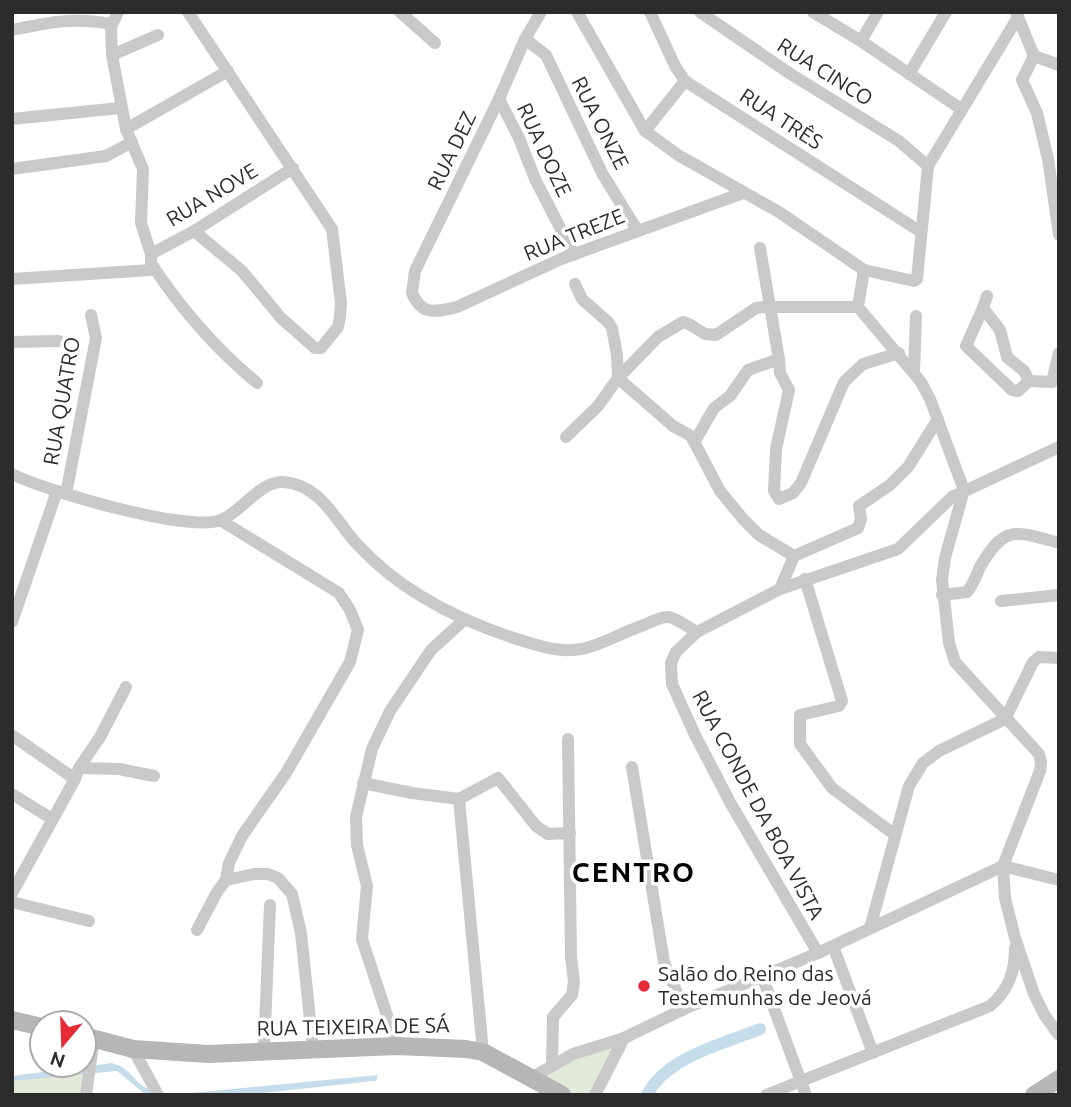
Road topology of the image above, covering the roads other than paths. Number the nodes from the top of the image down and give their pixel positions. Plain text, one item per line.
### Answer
1 (188, 12) edge
2 (400, 12) edge
3 (541, 12) edge
4 (577, 12) edge
5 (650, 12) edge
6 (699, 12) edge
7 (878, 12) edge
8 (946, 12) edge
9 (814, 13) edge
10 (1017, 14) edge
11 (115, 18) edge
12 (12, 30) edge
13 (158, 35) dead end
14 (525, 39) junction
15 (861, 41) junction
16 (435, 43) dead end
17 (112, 55) junction
18 (1034, 57) junction
19 (1059, 65) edge
20 (228, 71) junction
21 (909, 74) junction
22 (685, 81) junction
23 (499, 99) junction
24 (120, 108) junction
25 (961, 109) junction
26 (12, 119) edge
27 (126, 129) junction
28 (645, 131) junction
29 (132, 142) junction
30 (928, 166) junction
31 (293, 168) junction
32 (12, 169) edge
33 (743, 193) junction
34 (637, 230) junction
35 (194, 231) junction
36 (921, 232) junction
37 (1059, 235) edge
38 (760, 248) dead end
39 (574, 255) junction
40 (151, 263) junction
41 (864, 270) junction
42 (12, 279) edge
43 (575, 284) dead end
44 (770, 306) junction
45 (421, 307) joint
46 (858, 307) junction
47 (91, 315) dead end
48 (916, 316) dead end
49 (59, 341) dead end
50 (12, 342) edge
51 (899, 353) junction
52 (1059, 353) edge
53 (779, 359) junction
54 (914, 373) junction
55 (618, 378) junction
56 (1029, 381) junction
57 (257, 383) dead end
58 (1055, 386) edge
59 (938, 419) junction
60 (566, 437) dead end
61 (695, 441) junction
62 (1057, 452) edge
63 (12, 474) edge
64 (964, 490) junction
65 (61, 493) junction
66 (220, 520) junction
67 (1059, 543) edge
68 (794, 556) junction
69 (805, 579) junction
70 (780, 589) junction
71 (942, 595) junction
72 (1059, 595) edge
73 (1001, 601) dead end
74 (465, 619) junction
75 (12, 622) edge
76 (697, 632) junction
77 (1059, 658) edge
78 (126, 687) dead end
79 (1005, 719) junction
80 (13, 736) edge
81 (568, 739) dead end
82 (632, 767) dead end
83 (77, 774) junction
84 (154, 776) dead end
85 (363, 783) junction
86 (12, 794) edge
87 (459, 799) junction
88 (52, 819) junction
89 (570, 833) junction
90 (895, 835) junction
91 (1003, 866) junction
92 (226, 880) junction
93 (1059, 880) edge
94 (12, 893) edge
95 (12, 902) edge
96 (270, 905) dead end
97 (89, 921) dead end
98 (870, 928) junction
99 (197, 930) dead end
100 (1015, 938) junction
101 (833, 946) junction
102 (818, 953) junction
103 (762, 976) junction
104 (684, 1009) junction
105 (1059, 1035) edge
106 (624, 1038) junction
107 (98, 1039) edge
108 (397, 1046) junction
109 (313, 1048) junction
110 (133, 1049) junction
111 (158, 1051) junction
112 (264, 1051) junction
113 (483, 1052) junction
114 (873, 1053) junction
115 (552, 1065) junction
116 (146, 1070) junction
117 (533, 1077) junction
118 (1059, 1079) edge
119 (800, 1080) junction
120 (158, 1095) edge
121 (562, 1095) edge
122 (595, 1095) edge
123 (766, 1095) edge
124 (806, 1095) edge
125 (1034, 1095) edge

1 - 20 street
2 - 16 street
3 - 14 street, RUA DEZ
4 - 28 street
5 - 22 street, RUA TRÊS
6 - 30 street, RUA CINCO
7 - 15 street
8 - 21 street
9 - 15 street
10 - 18 street
10 - 25 street
11 - 12 street
11 - 17 street
13 - 17 street
14 - 23 street, RUA DEZ
14 - 34 street, RUA ONZE
15 - 21 street
17 - 24 street
18 - 19 street
18 - 37 street
20 - 27 street
20 - 31 street
21 - 25 street
22 - 28 street
22 - 36 street, RUA TRÊS
23 - 39 street, RUA DOZE
23 - 45 street, RUA DEZ
24 - 26 street
24 - 27 street
25 - 30 street
27 - 29 street
28 - 33 street
29 - 32 street
29 - 40 street
30 - 36 street
31 - 35 street, RUA NOVE
31 - 35 street
33 - 34 street, RUA TREZE
33 - 41 street
34 - 39 street, RUA TREZE
35 - 40 street, RUA NOVE
36 - 41 street
38 - 44 street
39 - 45 street, RUA TREZE
40 - 42 street, RUA NOVE
40 - 57 street
41 - 46 street
43 - 55 street
44 - 46 street
44 - 53 street
44 - 55 street
46 - 51 street
47 - 65 street, RUA QUATRO
48 - 54 street
49 - 50 street
51 - 53 street
51 - 54 street
52 - 58 street
53 - 61 street
54 - 59 street
55 - 60 street
55 - 61 street
56 - 56 street
56 - 58 street
59 - 64 street
59 - 68 street
61 - 68 street
62 - 64 street, RUA CONDE DA BOA VISTA
63 - 65 street
64 - 69 street, RUA CONDE DA BOA VISTA
64 - 71 street
65 - 66 street
65 - 75 street, RUA QUATRO
66 - 74 street
66 - 92 street
67 - 71 street
68 - 70 street
69 - 70 street, RUA CONDE DA BOA VISTA
69 - 90 street
70 - 76 street, RUA CONDE DA BOA VISTA
71 - 79 street
72 - 73 street
74 - 76 street
74 - 85 street
76 - 102 street, RUA CONDE DA BOA VISTA
77 - 79 street
78 - 83 street
79 - 90 street
79 - 91 street
80 - 83 street
81 - 89 street
82 - 104 street
83 - 84 street
83 - 88 street
85 - 87 street
85 - 108 street
86 - 88 street
87 - 89 street
87 - 113 street
88 - 94 street
89 - 115 street
90 - 98 street
91 - 93 street
91 - 98 street
91 - 100 street
92 - 99 street
92 - 109 street
95 - 97 street
96 - 112 street
98 - 101 street
100 - 105 street
100 - 114 street
101 - 102 street
101 - 114 street
102 - 103 street
103 - 104 street
103 - 119 street
104 - 106 street
106 - 115 street
106 - 122 street
107 - 110 street, RUA TEIXEIRA DE SÁ
108 - 109 street, RUA TEIXEIRA DE SÁ
108 - 113 street, RUA TEIXEIRA DE SÁ
109 - 112 street, RUA TEIXEIRA DE SÁ
110 - 111 street, RUA TEIXEIRA DE SÁ
110 - 116 street
111 - 112 street, RUA TEIXEIRA DE SÁ
111 - 116 street
113 - 117 street, RUA TEIXEIRA DE SÁ
114 - 119 street
115 - 117 street
116 - 120 street
117 - 121 street, RUA TEIXEIRA DE SÁ
118 - 125 street
119 - 123 street
119 - 124 street

